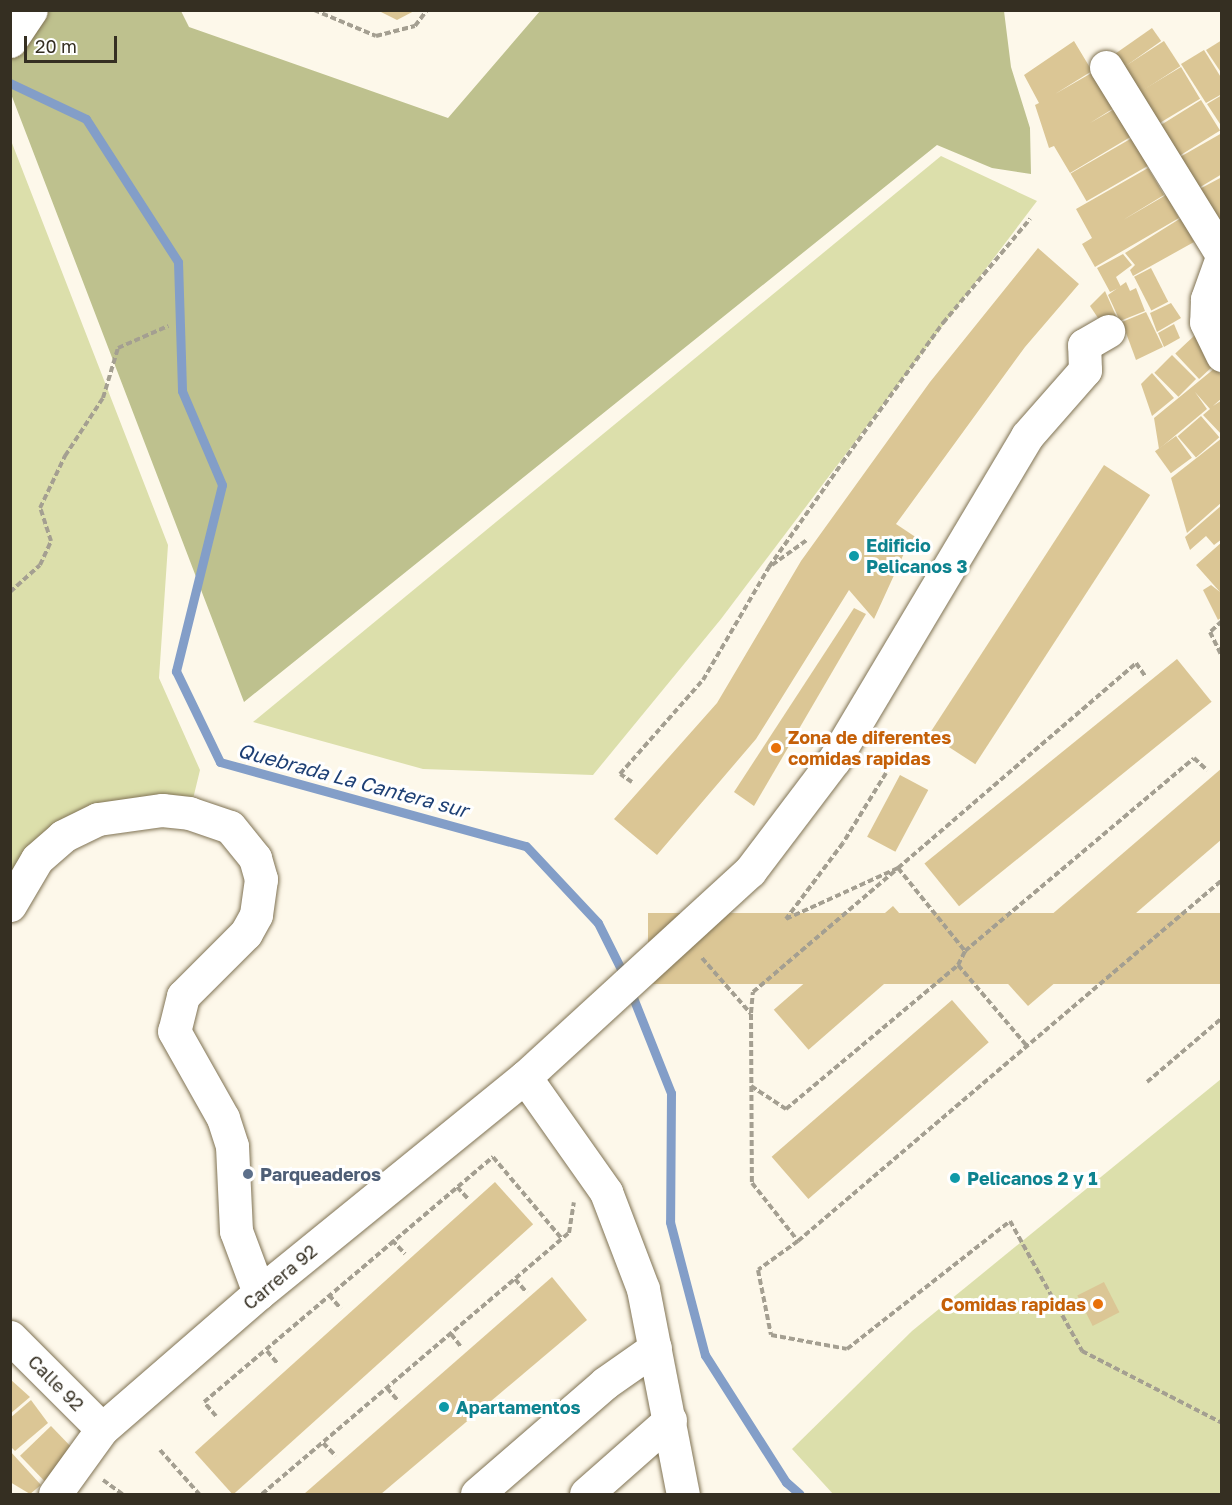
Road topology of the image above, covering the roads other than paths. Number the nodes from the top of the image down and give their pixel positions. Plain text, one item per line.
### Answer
1 (31, 10) edge
2 (10, 41) edge
3 (1106, 68) dead end
4 (1221, 256) edge
5 (1108, 331) dead end
6 (1221, 355) edge
7 (10, 905) edge
8 (525, 1077) junction
9 (259, 1293) junction
10 (10, 1337) edge
11 (655, 1348) junction
12 (670, 1420) junction
13 (102, 1429) junction
14 (683, 1489) edge
15 (55, 1494) edge
16 (477, 1494) edge
17 (586, 1494) edge

1 - 2 street
3 - 4 street
4 - 6 street
5 - 8 street, Carrera 92
7 - 9 street
8 - 9 street, Carrera 92
8 - 11 street
9 - 13 street, Carrera 92
10 - 13 street, Calle 92
11 - 12 street
11 - 16 street
12 - 14 street
12 - 17 street
13 - 15 street, Carrera 92

